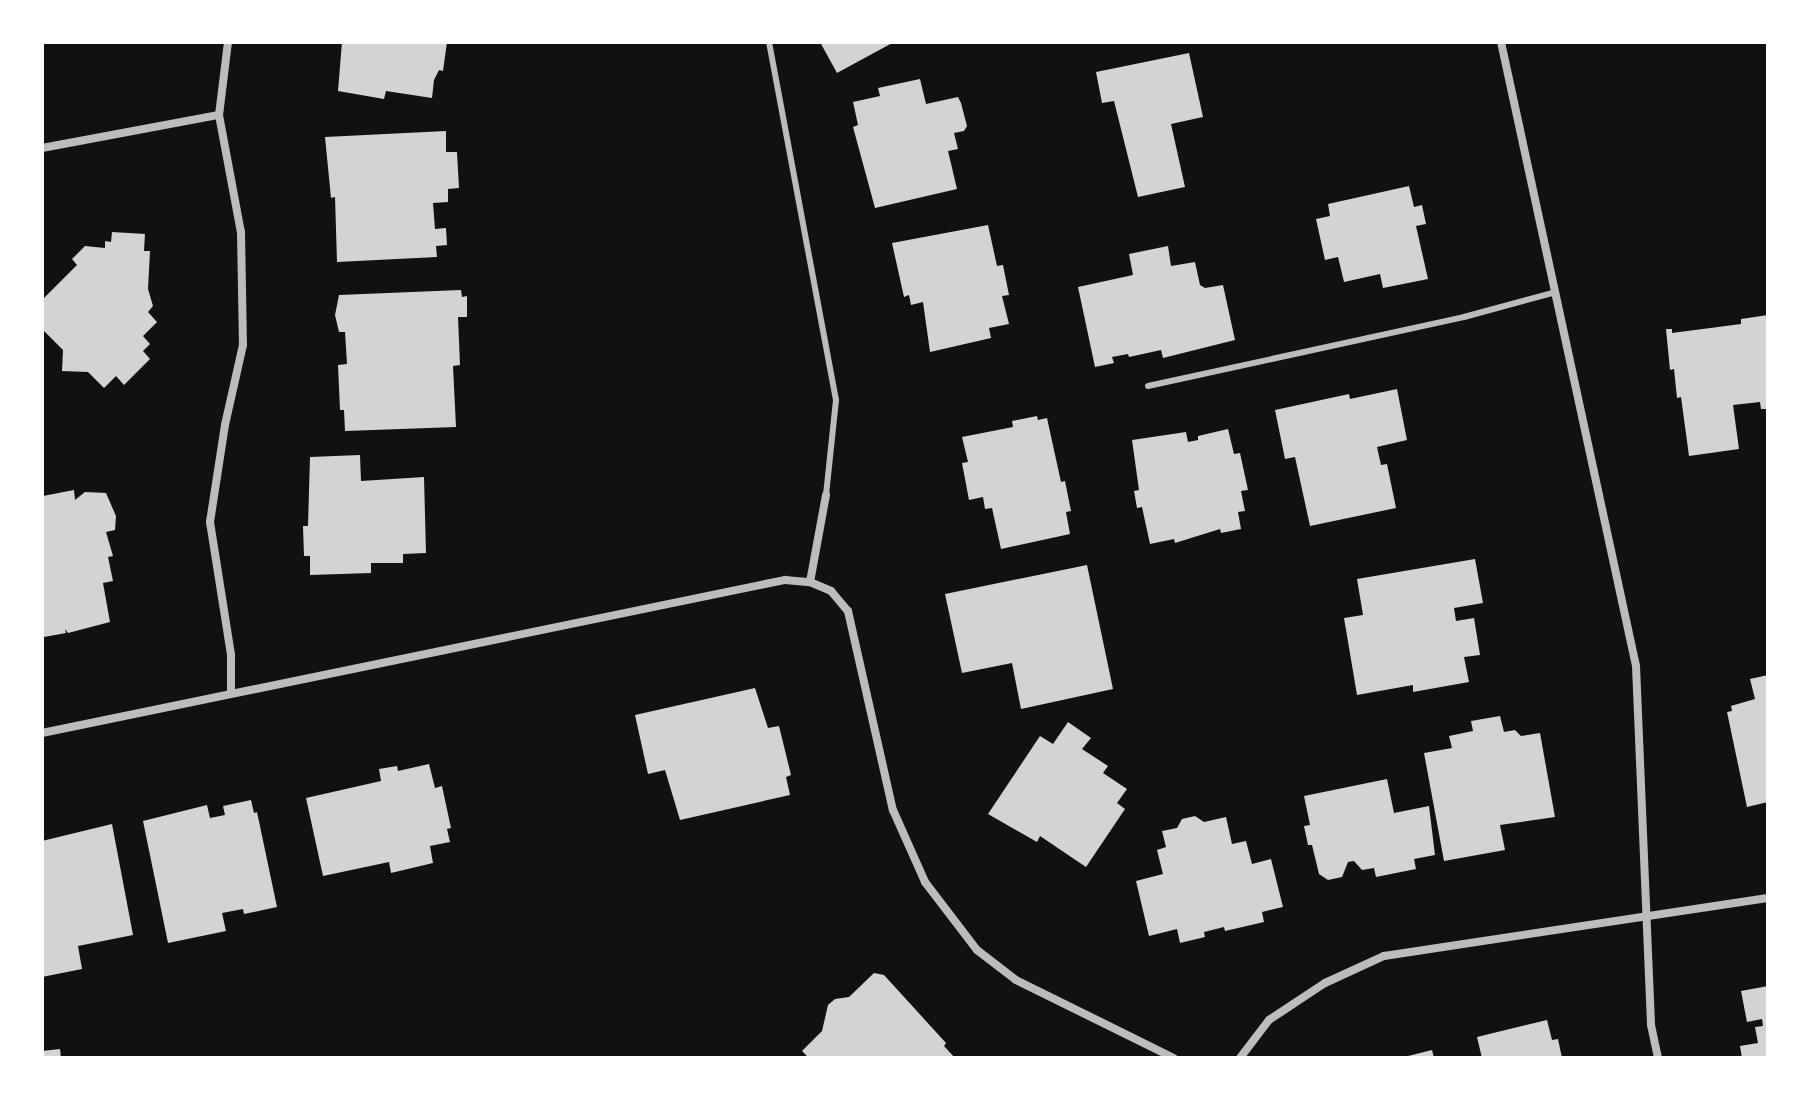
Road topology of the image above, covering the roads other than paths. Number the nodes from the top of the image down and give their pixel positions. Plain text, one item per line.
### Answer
1 (228, 42) edge
2 (769, 42) edge
3 (1501, 42) edge
4 (219, 115) junction
5 (42, 148) edge
6 (1556, 292) junction
7 (1148, 386) dead end
8 (826, 495) joint
9 (810, 582) junction
10 (231, 692) junction
11 (42, 733) edge
12 (1768, 898) edge
13 (1646, 919) junction
14 (1174, 1058) edge
15 (1240, 1058) edge
16 (1658, 1058) edge

1 - 4 street
2 - 8 lane
3 - 6 street
4 - 5 street
4 - 10 street
6 - 7 lane
6 - 13 street
8 - 9 street
9 - 10 street
9 - 14 street
10 - 11 street
12 - 13 street
13 - 15 street
13 - 16 street

